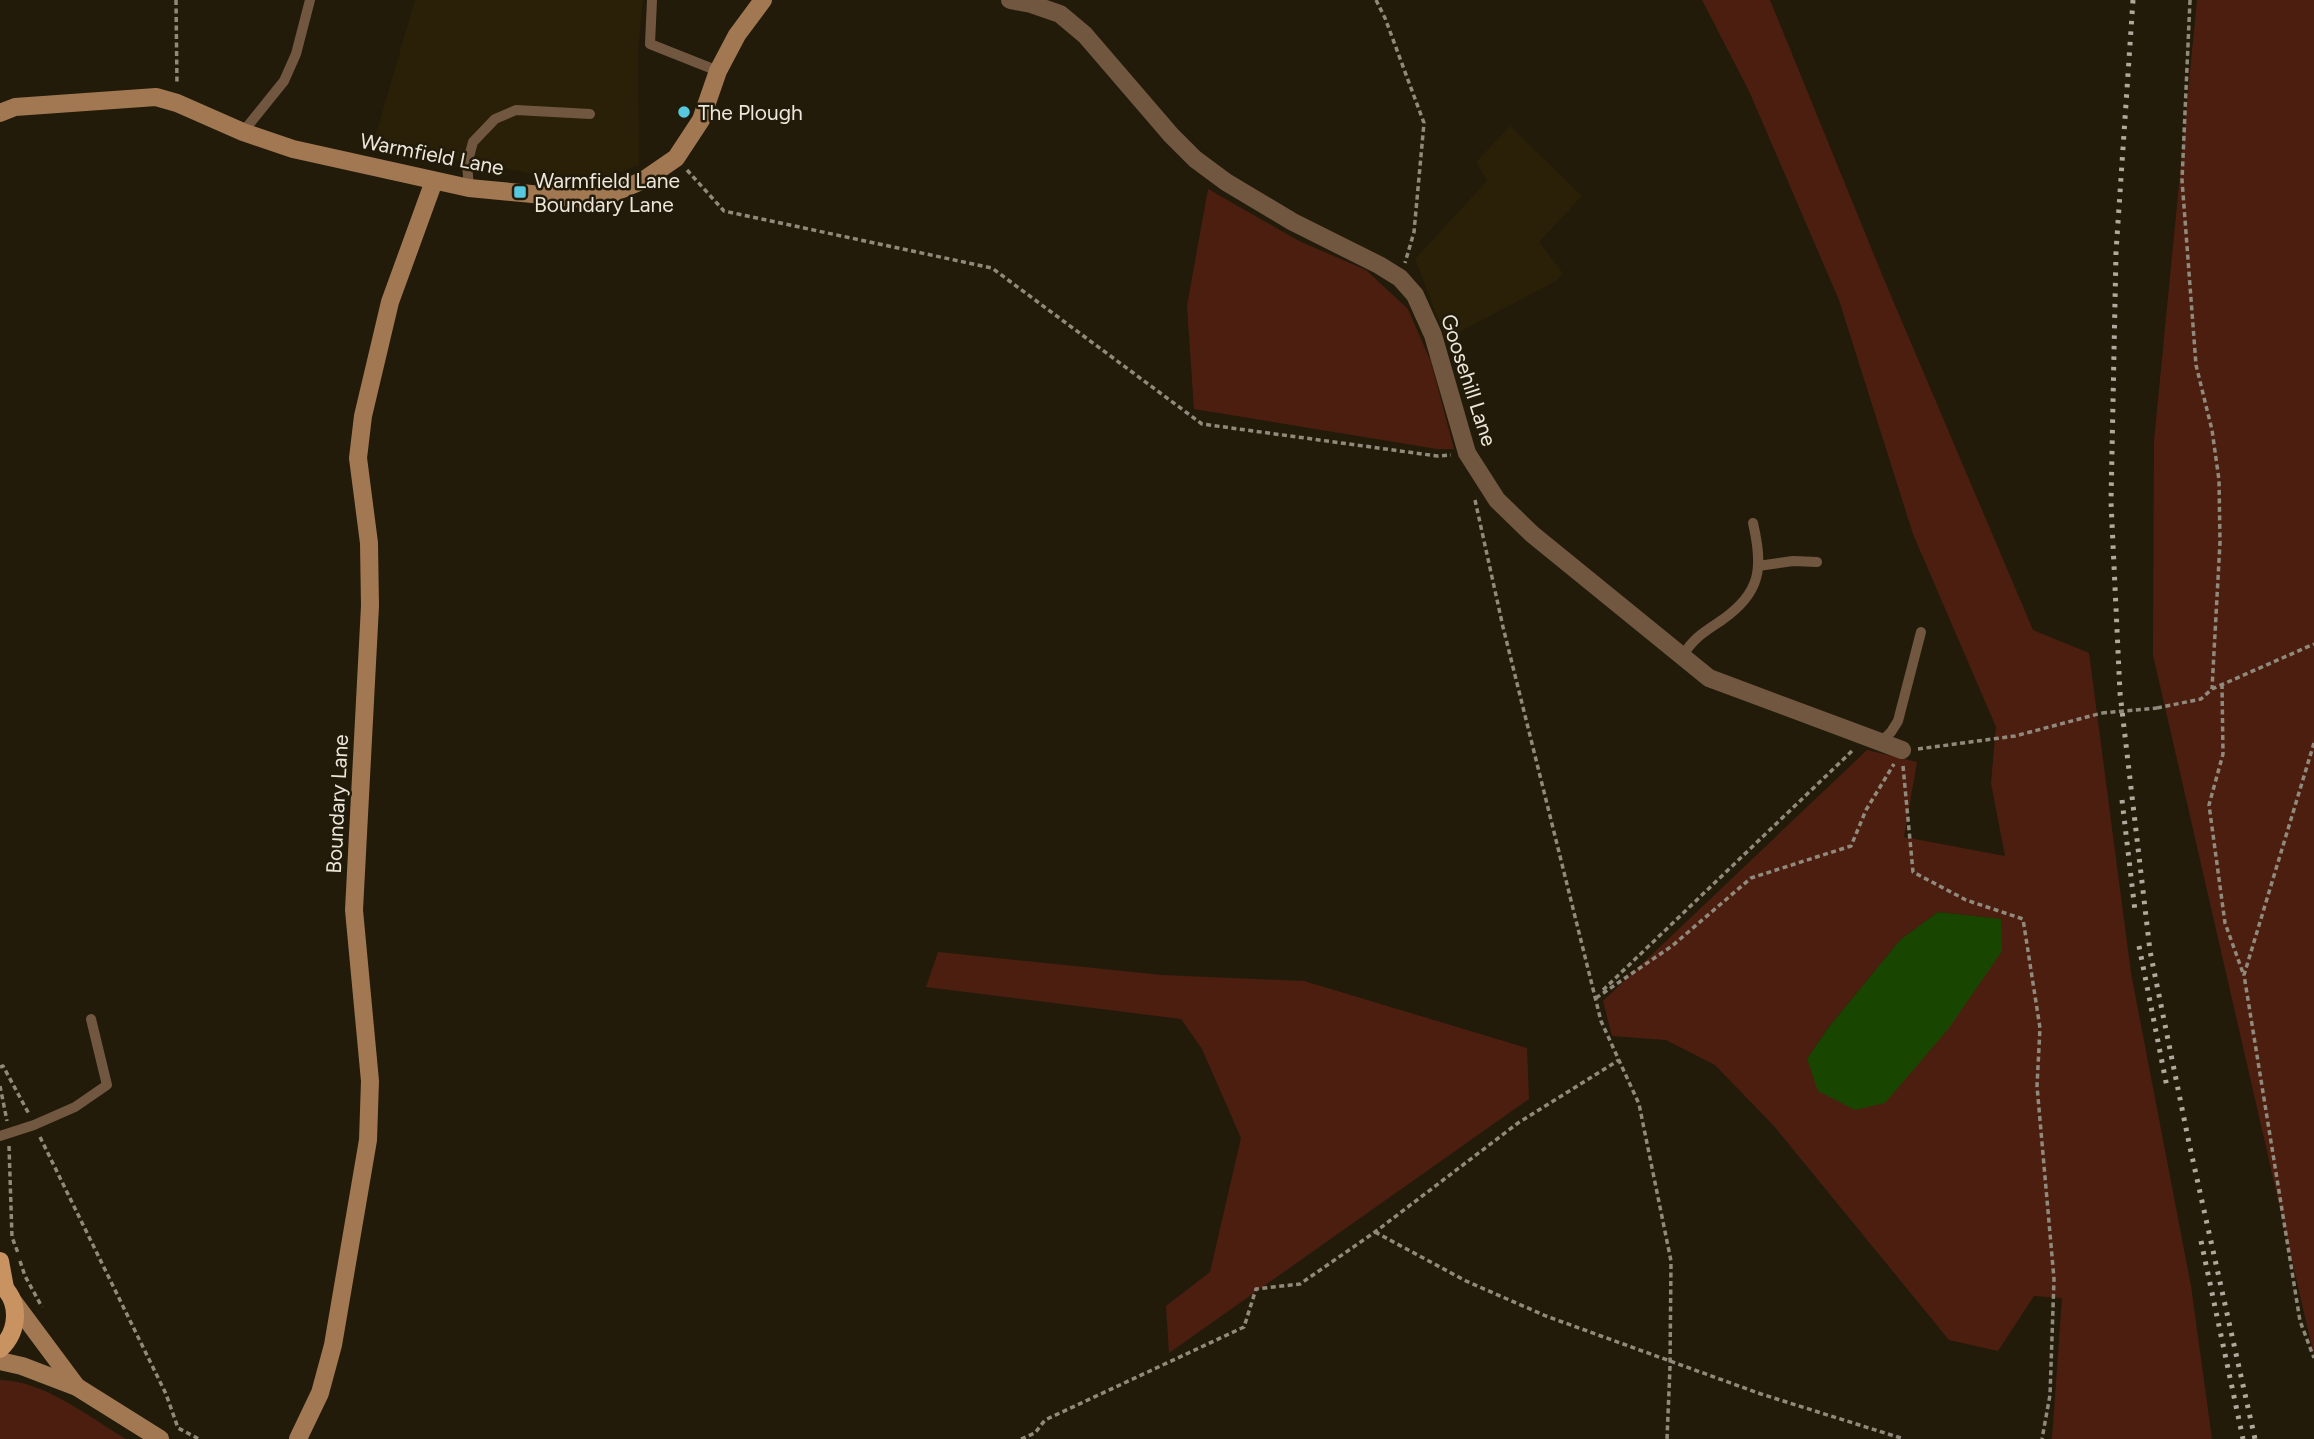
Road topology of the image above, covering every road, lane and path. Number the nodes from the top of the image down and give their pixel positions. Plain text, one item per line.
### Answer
1 (176, 0) edge
2 (310, 0) edge
3 (652, 0) edge
4 (764, 0) edge
5 (1010, 0) edge
6 (1376, 0) edge
7 (2190, 0) edge
8 (718, 71) junction
9 (177, 103) junction
10 (0, 113) edge
11 (590, 114) dead end
12 (243, 132) junction
13 (676, 158) junction
14 (434, 181) junction
15 (469, 188) junction
16 (1400, 278) junction
17 (1467, 453) junction
18 (1483, 482) junction
19 (1753, 523) dead end
20 (1817, 562) dead end
21 (1758, 566) junction
22 (1921, 632) dead end
23 (2314, 644) edge
24 (1682, 657) junction
25 (2222, 684) junction
26 (2212, 689) junction
27 (1874, 740) junction
28 (2314, 743) edge
29 (1902, 750) junction
30 (2244, 975) junction
31 (1596, 998) junction
32 (91, 1020) dead end
33 (1619, 1060) junction
34 (0, 1067) edge
35 (0, 1086) edge
36 (34, 1125) junction
37 (5, 1135) edge
38 (1375, 1232) junction
39 (0, 1261) edge
40 (6, 1291) edge
41 (48, 1318) dead end
42 (0, 1349) edge
43 (2314, 1358) edge
44 (1670, 1360) junction
45 (0, 1362) edge
46 (77, 1387) junction
47 (301, 1437) edge
48 (159, 1439) edge
49 (199, 1439) edge
50 (1021, 1439) edge
51 (1667, 1439) edge
52 (1904, 1439) edge
53 (2042, 1439) edge

1 - 9 path
2 - 12 lane
3 - 8 lane
4 - 8 street, Warmfield Lane
5 - 16 street, Goosehill Lane
6 - 16 path
7 - 26 path
8 - 13 street, Warmfield Lane
9 - 10 street, Warmfield Lane
9 - 12 street, Warmfield Lane
11 - 15 lane
12 - 14 street, Warmfield Lane
13 - 15 street, Warmfield Lane
13 - 17 path
14 - 15 street, Warmfield Lane
14 - 47 street, Boundary Lane
16 - 17 street, Goosehill Lane
17 - 18 street, Goosehill Lane
18 - 24 street, Goosehill Lane
18 - 31 path
19 - 21 lane
20 - 21 lane
21 - 24 lane
22 - 27 lane
23 - 25 path
24 - 27 street, Goosehill Lane
25 - 26 path
25 - 30 path
26 - 29 path, bridge
27 - 29 street, Goosehill Lane
27 - 31 path
28 - 30 path
29 - 31 path
29 - 53 path
30 - 43 path
31 - 33 path
32 - 36 lane
33 - 38 path
33 - 44 path
34 - 36 path
35 - 37 path
36 - 37 lane
36 - 49 path
37 - 41 path
38 - 44 path
38 - 50 path
39 - 40 main road
40 - 42 main road
40 - 46 street
44 - 51 path
44 - 52 path
45 - 46 street
46 - 48 street

